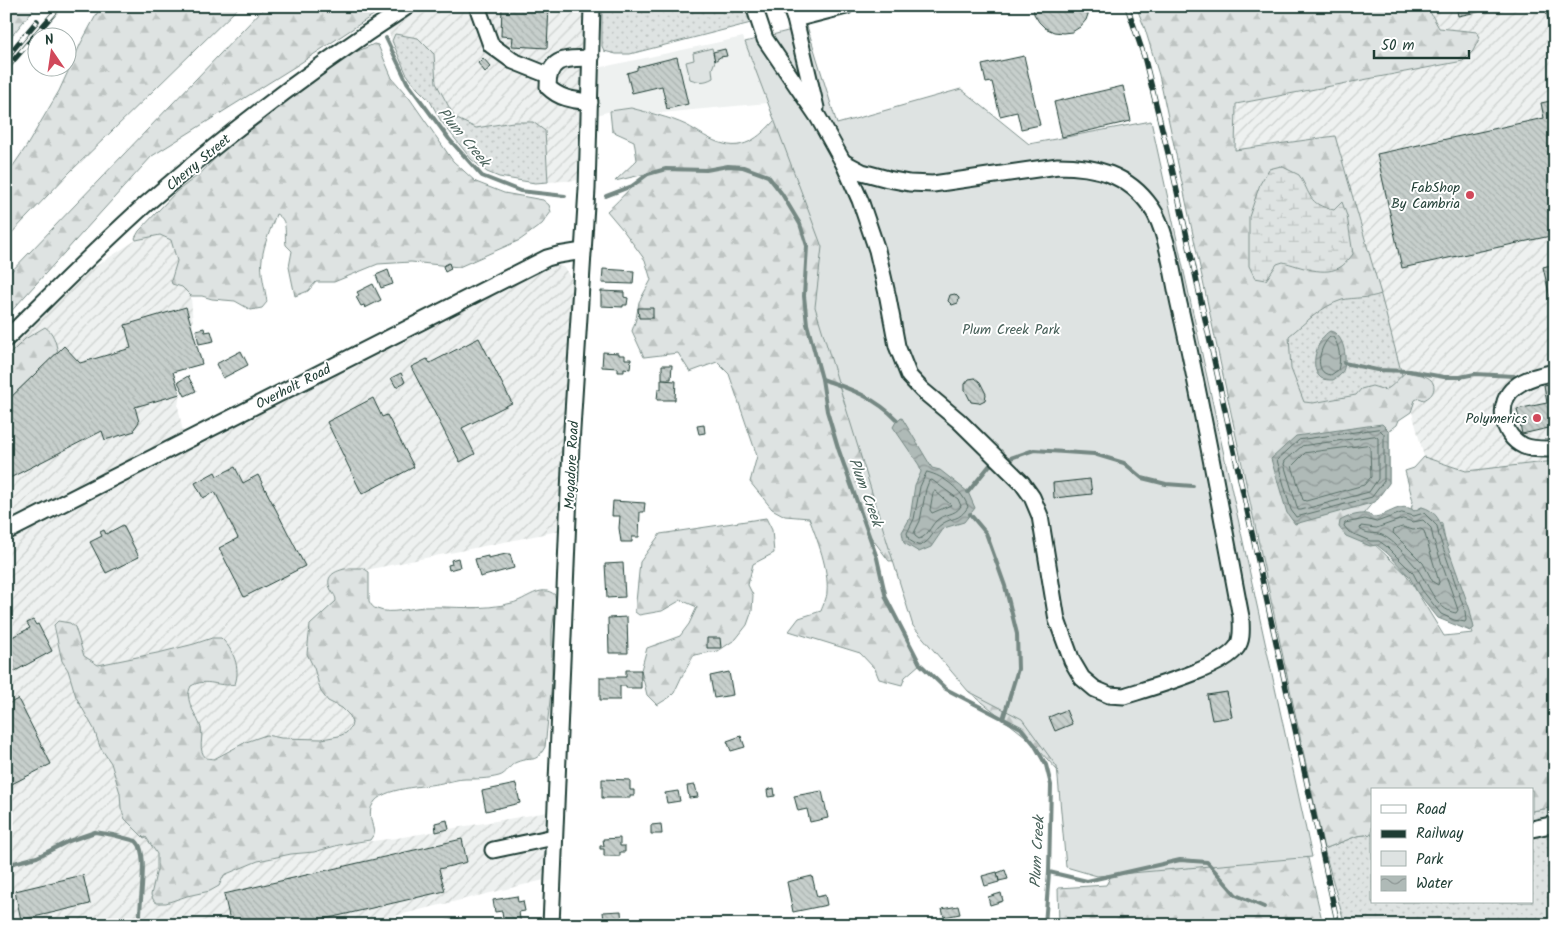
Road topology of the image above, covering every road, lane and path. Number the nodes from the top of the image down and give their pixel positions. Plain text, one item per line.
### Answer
1 (408, 6) edge
2 (477, 6) edge
3 (592, 6) edge
4 (754, 6) edge
5 (846, 6) edge
6 (793, 13) edge
7 (591, 58) junction
8 (548, 75) junction
9 (590, 102) junction
10 (818, 117) junction
11 (843, 162) junction
12 (583, 251) junction
13 (6, 339) edge
14 (1555, 372) edge
15 (1555, 449) edge
16 (6, 532) edge
17 (1555, 824) edge
18 (1534, 828) edge
19 (554, 836) junction
20 (494, 850) dead end
21 (551, 925) edge

1 - 13 street, Cherry Street
2 - 8 street
3 - 7 street, Mogadore Road
4 - 10 street
5 - 6 street
6 - 10 street
7 - 8 street
7 - 9 street, Mogadore Road
8 - 9 street
9 - 12 street, Mogadore Road
10 - 11 street
11 - 11 street
12 - 16 street, Overholt Road
12 - 19 street, Mogadore Road
14 - 15 street
17 - 18 street
19 - 20 street
19 - 21 street, Mogadore Road

